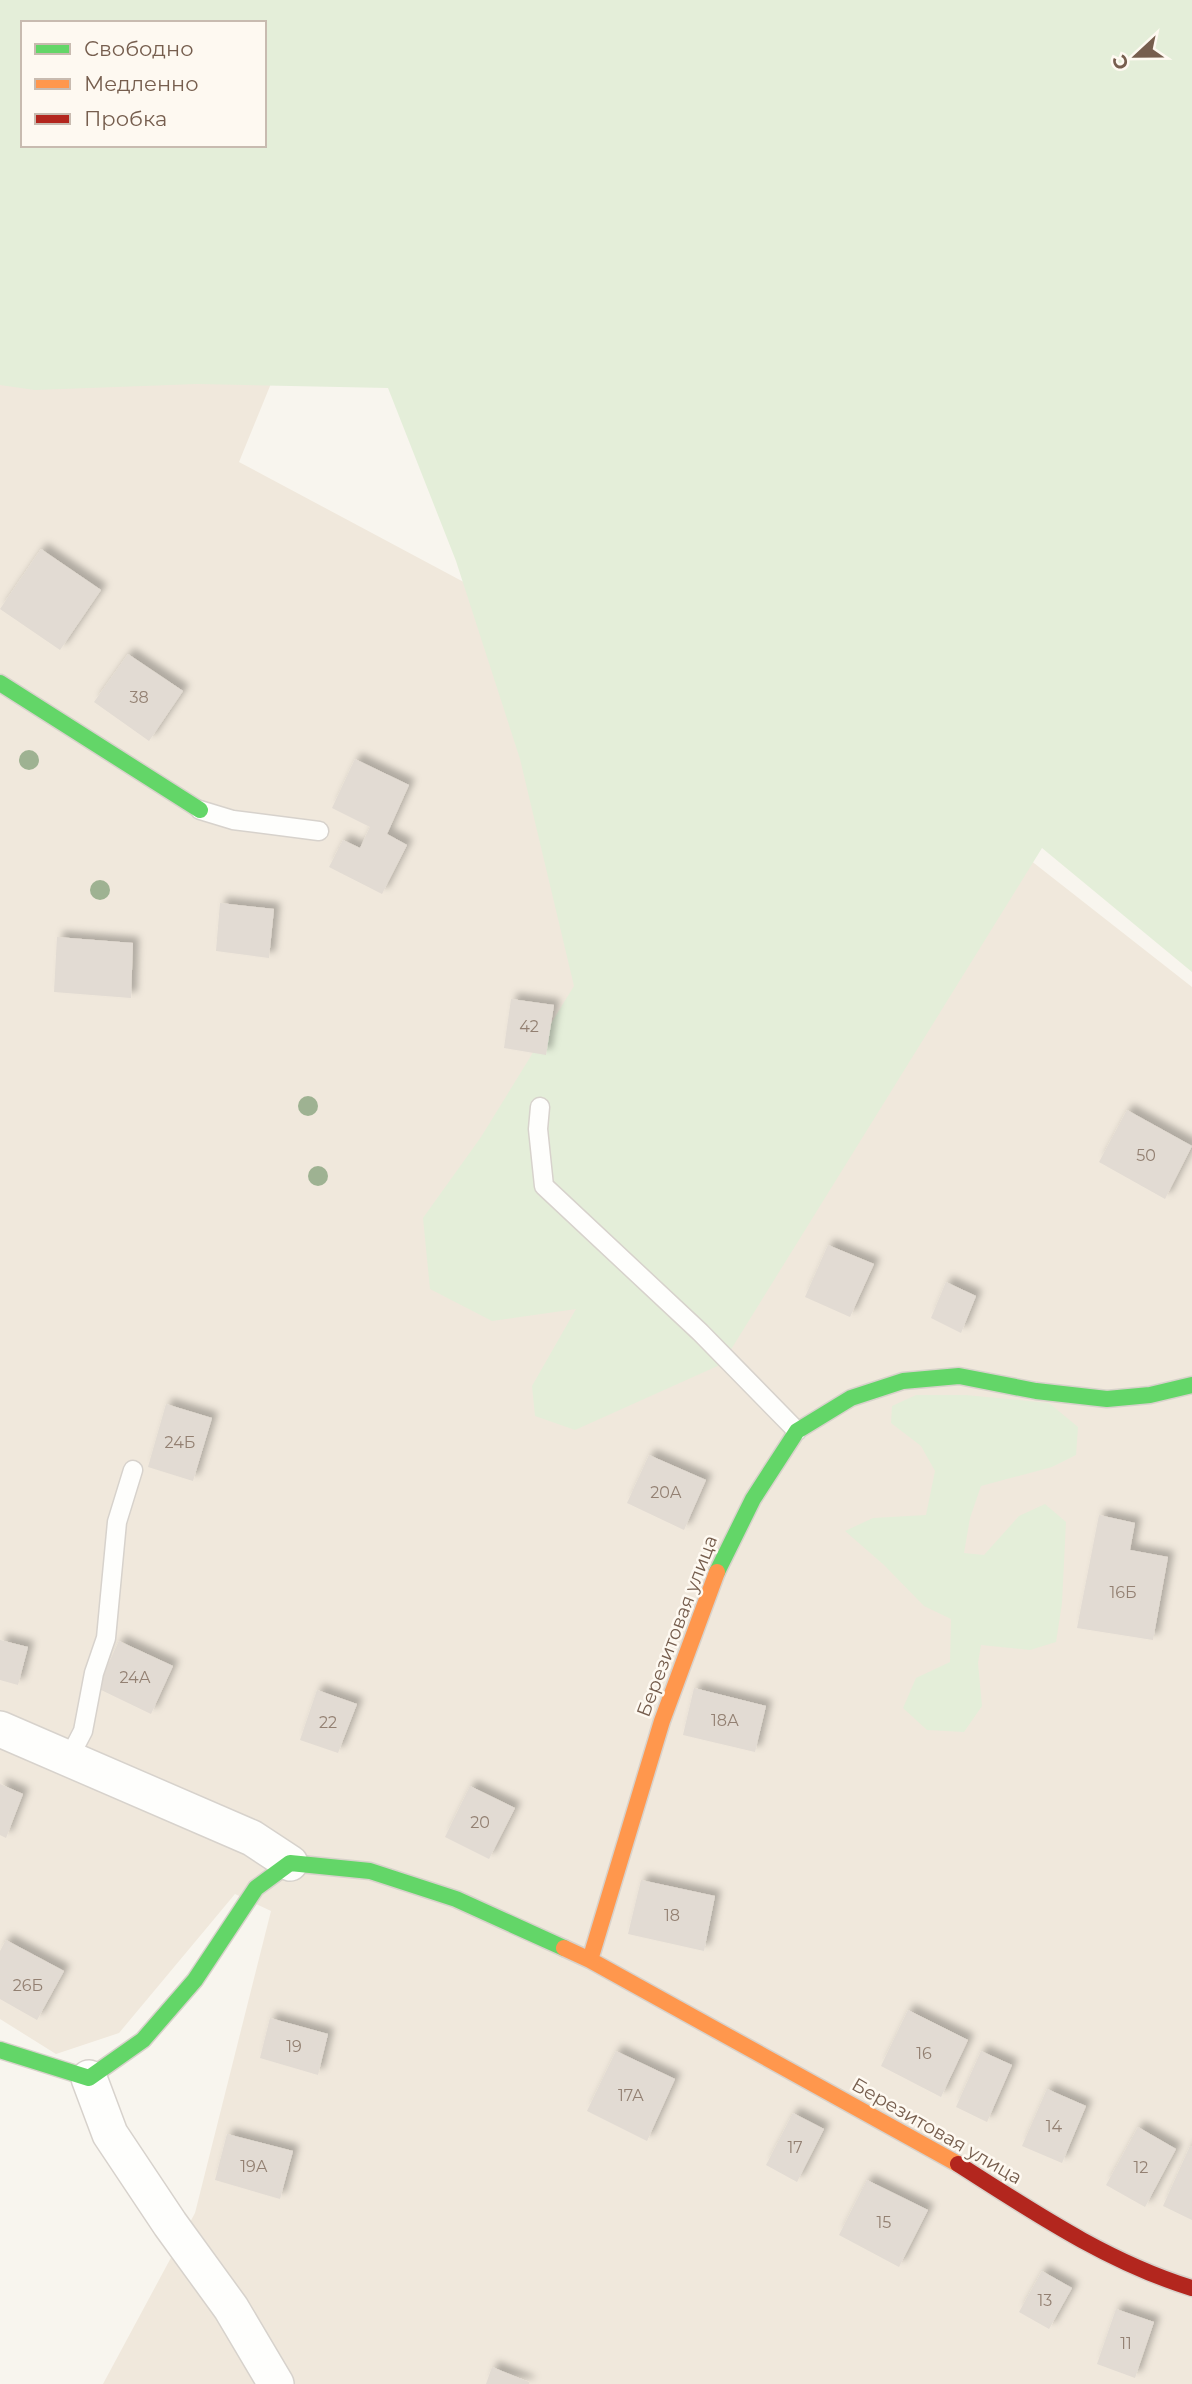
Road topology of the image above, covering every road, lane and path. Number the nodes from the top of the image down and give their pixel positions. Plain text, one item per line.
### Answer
1 (0, 683) edge
2 (200, 810) joint
3 (319, 831) dead end
4 (540, 1107) dead end
5 (1192, 1385) edge
6 (797, 1431) junction
7 (133, 1470) dead end
8 (0, 1728) edge
9 (69, 1758) junction
10 (290, 1863) junction
11 (590, 1960) junction
12 (0, 2050) edge
13 (89, 2078) junction
14 (1192, 2288) edge
15 (276, 2384) edge

1 - 2 street
2 - 3 lane
4 - 6 lane
5 - 6 street, Березитовая улица
6 - 11 street, Березитовая улица
7 - 9 lane
8 - 9 street
9 - 10 street
10 - 11 street, Березитовая улица
10 - 13 street
11 - 14 street, Березитовая улица
12 - 13 street
13 - 15 street

